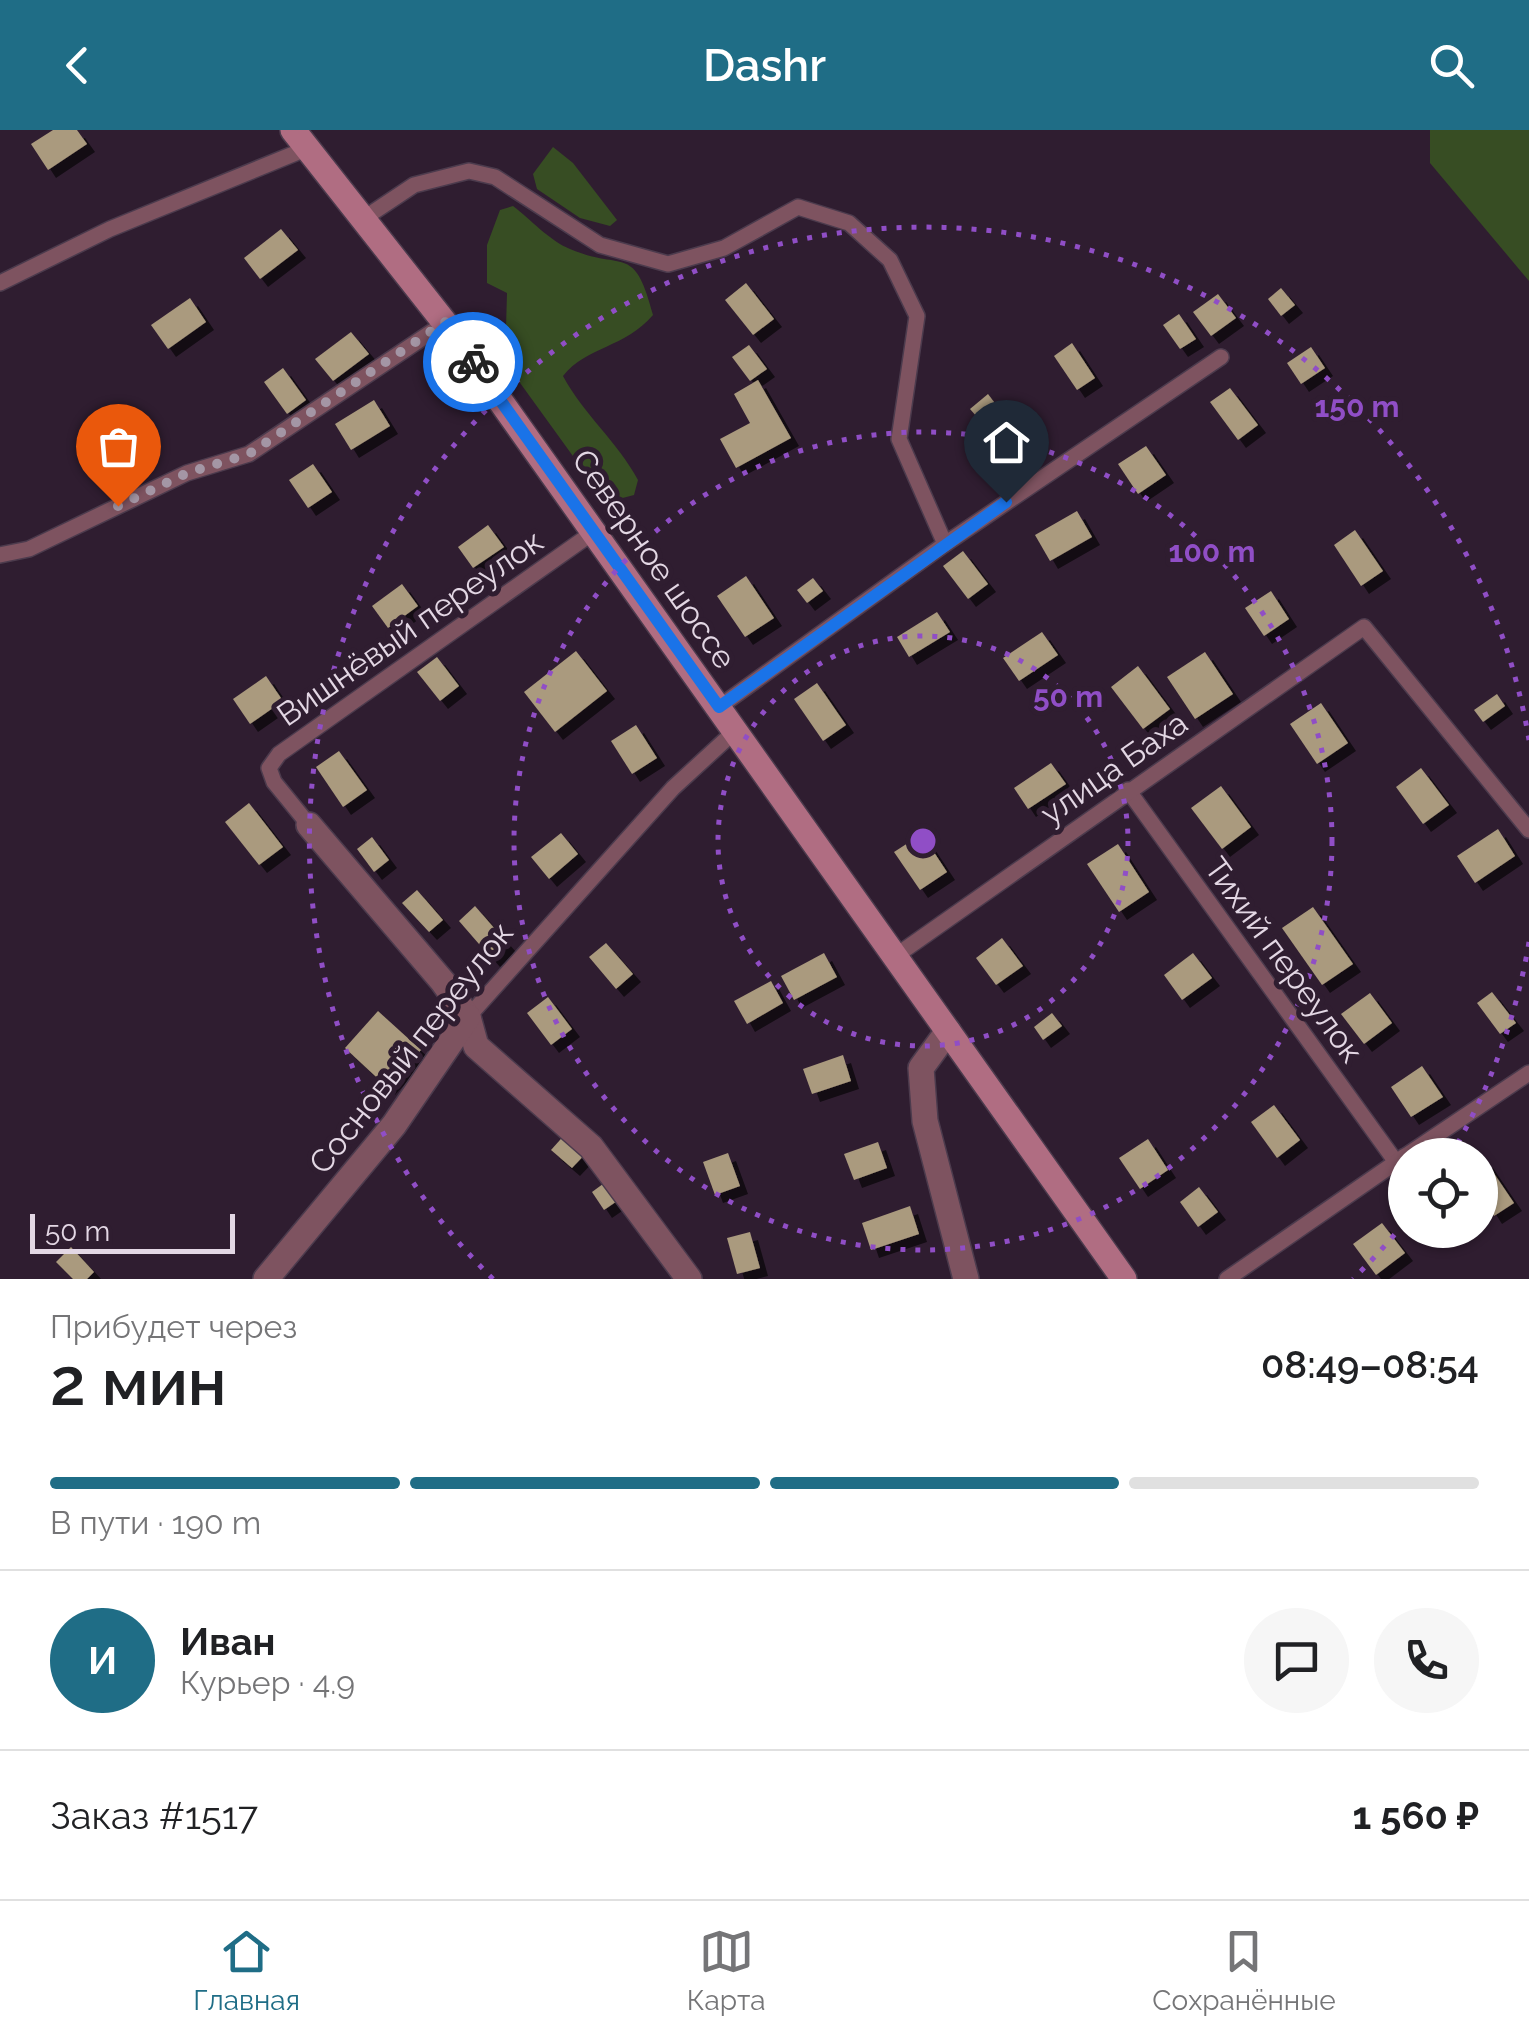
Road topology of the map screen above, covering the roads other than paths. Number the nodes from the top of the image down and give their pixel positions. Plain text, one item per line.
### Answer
1 (300, 139) edge
2 (363, 219) junction
3 (0, 283) edge
4 (445, 322) junction
5 (1220, 357) dead end
6 (594, 531) junction
7 (945, 544) junction
8 (0, 555) edge
9 (719, 707) junction
10 (735, 731) junction
11 (1128, 790) junction
12 (309, 825) joint
13 (1529, 830) edge
14 (897, 955) junction
15 (468, 1017) junction
16 (948, 1031) junction
17 (1529, 1073) edge
18 (1432, 1138) edge
19 (1388, 1139) edge
20 (1388, 1168) edge
21 (266, 1279) edge
22 (689, 1279) edge
23 (966, 1279) edge
24 (1124, 1279) edge
25 (1227, 1279) edge

1 - 2 main road, Северное шоссе
1 - 3 lane
2 - 4 main road, Северное шоссе
2 - 7 lane
4 - 6 main road, Северное шоссе
4 - 8 lane
5 - 7 lane
6 - 9 main road, Северное шоссе
6 - 12 lane, Вишнёвый переулок
7 - 9 lane
9 - 10 main road, Северное шоссе
10 - 14 main road, Северное шоссе
10 - 15 lane, Сосновый переулок
11 - 13 lane, улица Баха
11 - 14 lane, улица Баха
11 - 19 lane, Тихий переулок
12 - 15 street
14 - 16 main road, Северное шоссе
15 - 21 street, Сосновый переулок
15 - 22 street
16 - 23 street
16 - 24 main road, Северное шоссе
17 - 18 lane
20 - 25 lane

